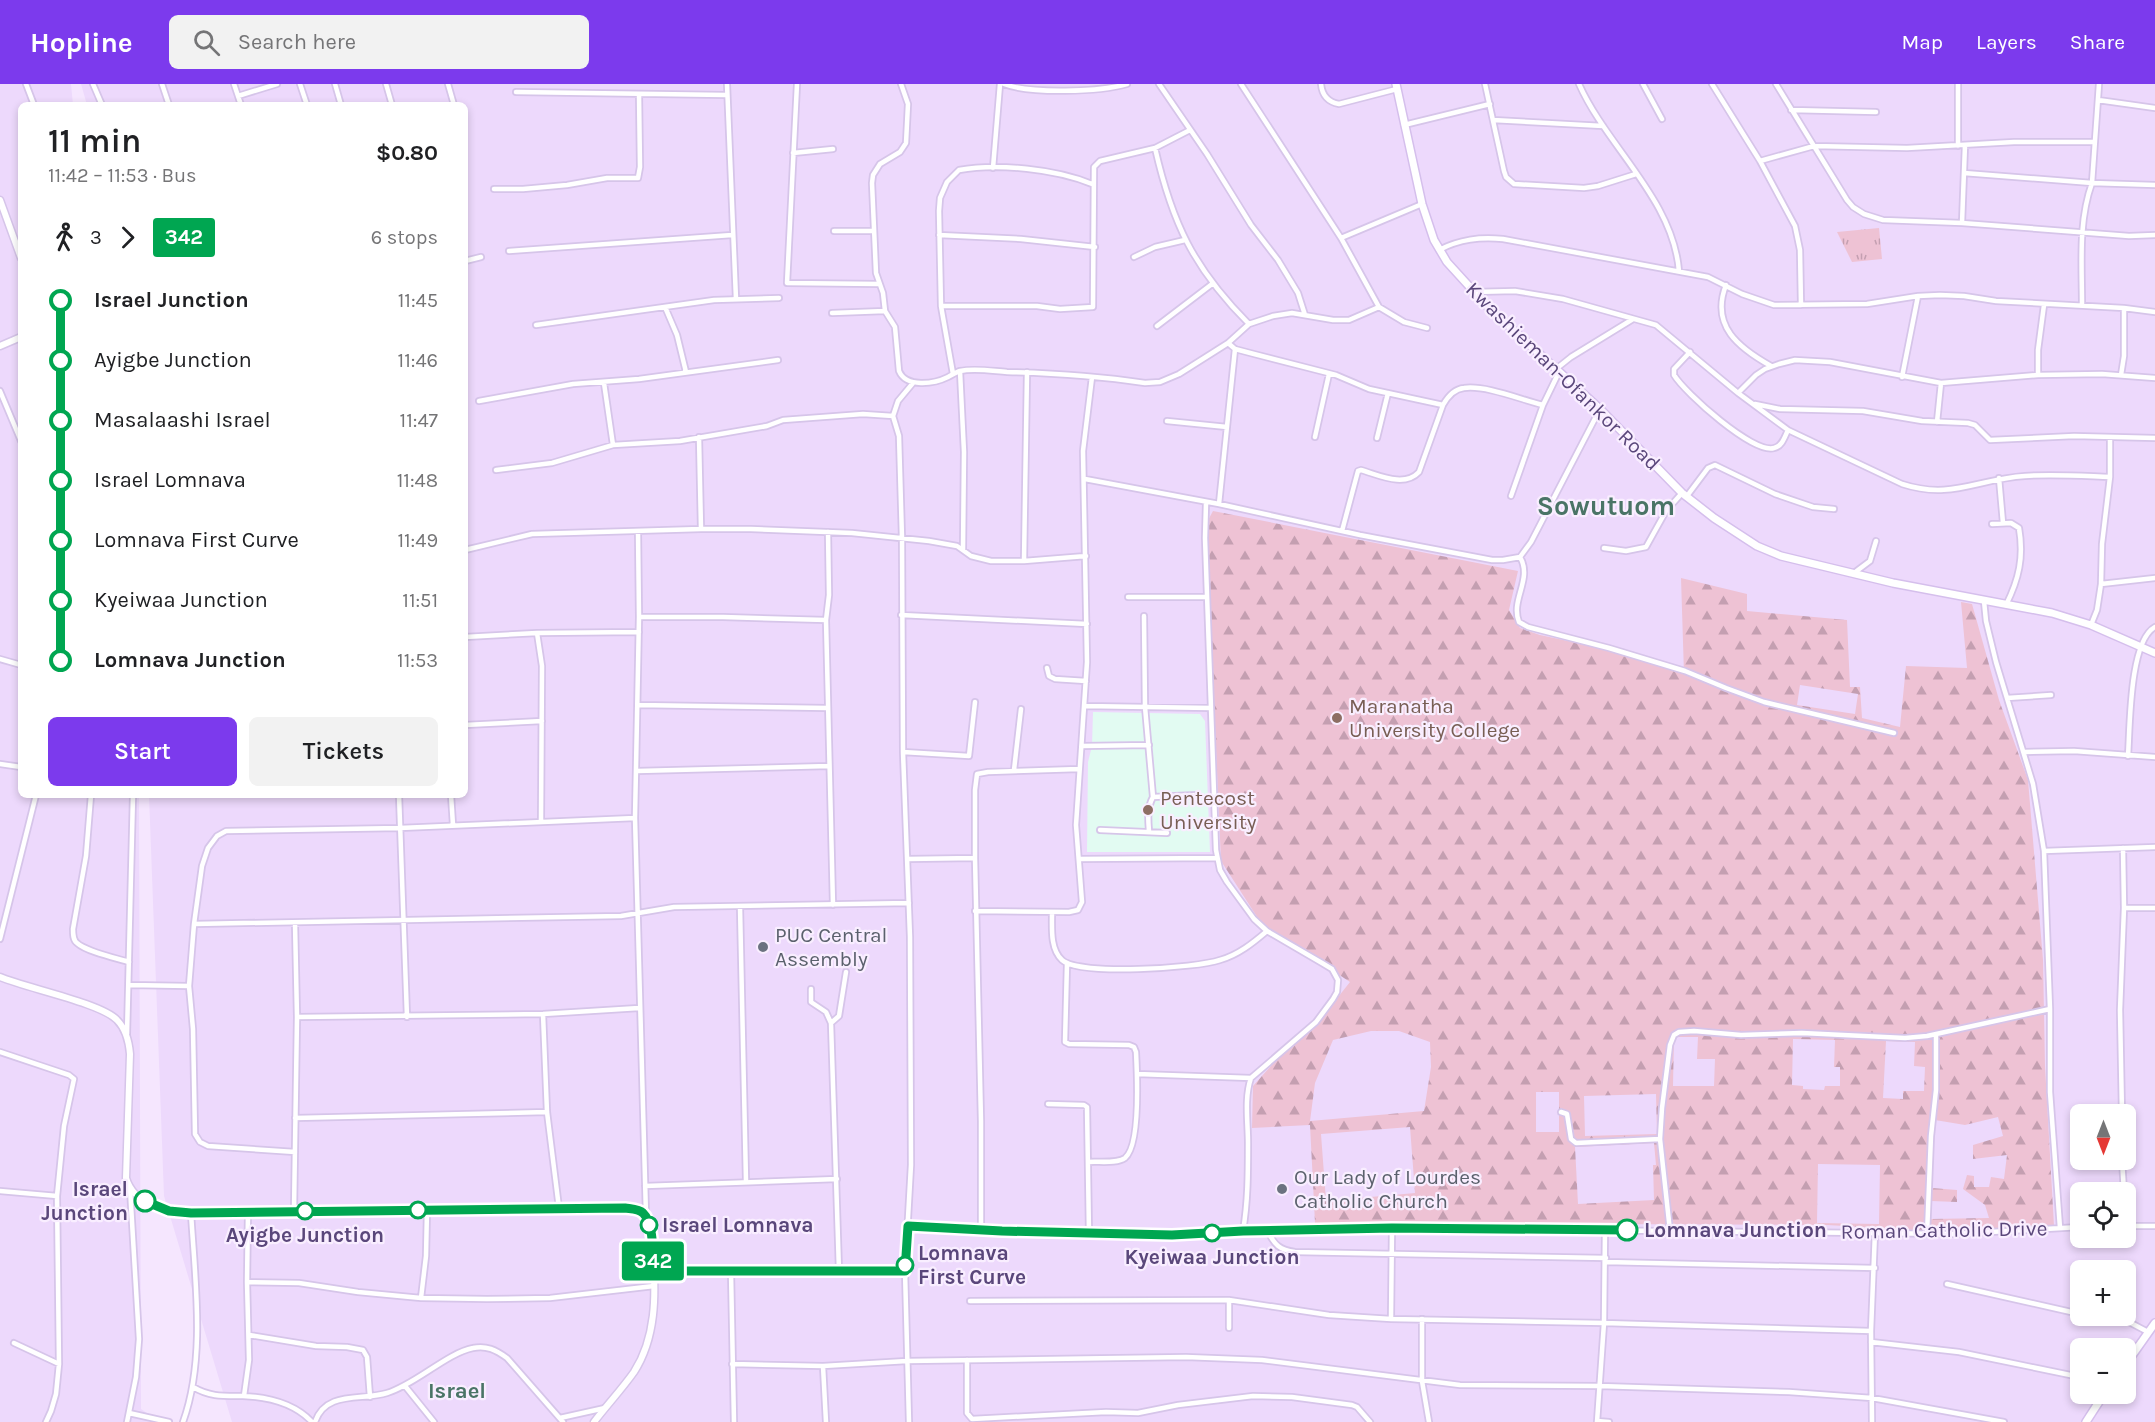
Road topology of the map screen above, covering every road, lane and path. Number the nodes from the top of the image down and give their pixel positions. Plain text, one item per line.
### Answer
1 (26, 84) edge
2 (93, 84) edge
3 (162, 84) edge
4 (234, 84) edge
5 (277, 84) edge
6 (300, 84) edge
7 (335, 84) edge
8 (386, 84) edge
9 (448, 84) edge
10 (727, 84) edge
11 (797, 84) edge
12 (901, 84) edge
13 (1002, 84) edge
14 (1127, 84) edge
15 (1159, 84) edge
16 (1241, 84) edge
17 (1485, 84) edge
18 (1579, 84) edge
19 (1643, 84) edge
20 (1712, 84) edge
21 (1776, 84) edge
22 (1958, 84) edge
23 (2099, 84) edge
24 (1320, 86) edge
25 (1050, 87) edge
26 (1396, 87) edge
27 (516, 92) dead end
28 (639, 94) junction
29 (238, 96) junction
30 (726, 96) junction
31 (2098, 100) junction
32 (33, 102) edge
33 (101, 102) edge
34 (168, 102) edge
35 (240, 102) edge
36 (306, 102) edge
37 (340, 102) edge
38 (391, 102) edge
39 (453, 102) edge
40 (1490, 104) junction
41 (2155, 108) edge
42 (1791, 110) junction
43 (1876, 112) dead end
44 (1662, 119) dead end
45 (1493, 120) junction
46 (1404, 125) junction
47 (1603, 126) junction
48 (1190, 130) junction
49 (2095, 142) junction
50 (1965, 145) junction
51 (1814, 146) junction
52 (1958, 146) junction
53 (1155, 148) junction
54 (833, 149) dead end
55 (793, 153) junction
56 (1760, 161) junction
57 (993, 168) junction
58 (1964, 173) junction
59 (1636, 174) junction
60 (2092, 183) junction
61 (1092, 184) junction
62 (2155, 185) edge
63 (494, 189) dead end
64 (0, 200) edge
65 (1422, 204) junction
66 (1962, 223) junction
67 (834, 231) dead end
68 (874, 231) junction
69 (2082, 231) junction
70 (732, 235) junction
71 (939, 235) junction
72 (2155, 236) edge
73 (1341, 238) junction
74 (1185, 240) junction
75 (1095, 247) junction
76 (18, 250) edge
77 (509, 250) dead end
78 (1439, 250) junction
79 (481, 257) dead end
80 (1134, 257) dead end
81 (468, 260) edge
82 (1679, 271) junction
83 (879, 284) junction
84 (1212, 284) junction
85 (1726, 285) junction
86 (1473, 292) junction
87 (1918, 297) junction
88 (779, 298) dead end
89 (736, 299) junction
90 (1801, 305) junction
91 (2044, 305) junction
92 (2082, 305) junction
93 (941, 306) junction
94 (665, 307) junction
95 (1379, 307) junction
96 (2124, 308) junction
97 (885, 311) junction
98 (2155, 312) edge
99 (832, 313) dead end
100 (1305, 315) junction
101 (1634, 319) junction
102 (1249, 324) junction
103 (536, 325) dead end
104 (1157, 326) dead end
105 (1427, 328) dead end
106 (18, 339) edge
107 (1228, 343) junction
108 (0, 346) edge
109 (1235, 349) junction
110 (1690, 352) junction
111 (777, 360) dead end
112 (1771, 366) junction
113 (960, 371) junction
114 (1558, 371) junction
115 (686, 372) junction
116 (1027, 372) junction
117 (953, 374) junction
118 (1329, 374) junction
119 (2038, 375) junction
120 (2121, 375) junction
121 (1092, 377) junction
122 (1902, 377) junction
123 (2155, 378) edge
124 (604, 383) junction
125 (913, 383) junction
126 (1941, 383) junction
127 (0, 391) edge
128 (1388, 393) junction
129 (1738, 393) junction
130 (478, 401) dead end
131 (1752, 403) junction
132 (1443, 405) junction
133 (1543, 405) junction
134 (1600, 409) junction
135 (893, 416) junction
136 (1167, 421) dead end
137 (1936, 422) junction
138 (1227, 427) junction
139 (1788, 430) junction
140 (18, 434) edge
141 (1315, 437) dead end
142 (2110, 437) junction
143 (699, 438) junction
144 (1377, 438) dead end
145 (2155, 438) edge
146 (613, 445) junction
147 (496, 470) dead end
148 (2110, 477) junction
149 (1999, 478) junction
150 (1085, 479) junction
151 (1684, 494) junction
152 (1511, 496) dead end
153 (1206, 503) junction
154 (1219, 504) junction
155 (1834, 510) dead end
156 (2003, 523) junction
157 (1992, 524) dead end
158 (701, 529) junction
159 (638, 531) junction
160 (1342, 531) junction
161 (828, 532) junction
162 (902, 538) junction
163 (1876, 541) dead end
164 (1604, 548) dead end
165 (468, 549) edge
166 (963, 550) junction
167 (1086, 556) junction
168 (1520, 557) junction
169 (1024, 561) junction
170 (1854, 573) junction
171 (2155, 578) edge
172 (2101, 584) junction
173 (1128, 597) dead end
174 (1207, 597) junction
175 (1984, 601) junction
176 (2006, 605) junction
177 (901, 615) junction
178 (1144, 616) dead end
179 (639, 617) junction
180 (826, 620) junction
181 (1087, 624) junction
182 (2091, 625) junction
183 (2155, 627) edge
184 (639, 632) junction
185 (537, 633) junction
186 (468, 637) edge
187 (2140, 646) junction
188 (2155, 653) edge
189 (0, 659) edge
190 (18, 664) edge
191 (1047, 668) dead end
192 (1086, 681) junction
193 (2051, 695) dead end
194 (2007, 698) junction
195 (975, 702) dead end
196 (638, 705) junction
197 (1085, 706) junction
198 (1145, 707) junction
199 (827, 708) junction
200 (1211, 708) junction
201 (1022, 709) dead end
202 (542, 721) junction
203 (468, 725) edge
204 (1894, 733) dead end
205 (1149, 745) junction
206 (1082, 746) junction
207 (2024, 752) junction
208 (903, 753) junction
209 (2128, 756) junction
210 (2155, 757) edge
211 (0, 765) edge
212 (830, 766) junction
213 (18, 767) edge
214 (1079, 769) junction
215 (1014, 770) junction
216 (637, 771) junction
217 (1197, 795) dead end
218 (1153, 797) junction
219 (35, 798) edge
220 (91, 798) edge
221 (133, 798) edge
222 (399, 798) edge
223 (451, 798) edge
224 (636, 818) junction
225 (541, 821) junction
226 (453, 825) junction
227 (400, 828) junction
228 (1100, 830) dead end
229 (1149, 831) junction
230 (1167, 833) dead end
231 (2155, 847) edge
232 (2123, 848) junction
233 (2044, 851) junction
234 (975, 858) junction
235 (1217, 858) junction
236 (908, 859) junction
237 (1079, 859) junction
238 (909, 903) junction
239 (833, 905) junction
240 (740, 907) junction
241 (2124, 908) junction
242 (2155, 908) edge
243 (975, 910) junction
244 (1052, 912) junction
245 (637, 915) junction
246 (404, 921) junction
247 (194, 924) junction
248 (295, 924) junction
249 (1267, 931) junction
250 (0, 939) edge
251 (129, 962) junction
252 (1066, 963) junction
253 (846, 972) dead end
254 (0, 977) edge
255 (129, 985) junction
256 (189, 986) junction
257 (811, 989) dead end
258 (639, 1008) junction
259 (2050, 1009) junction
260 (543, 1014) junction
261 (297, 1017) junction
262 (407, 1017) junction
263 (831, 1023) junction
264 (1936, 1034) junction
265 (127, 1037) junction
266 (0, 1052) edge
267 (1137, 1074) junction
268 (1251, 1078) junction
269 (1048, 1104) dead end
270 (2122, 1104) edge
271 (547, 1112) junction
272 (1561, 1112) dead end
273 (295, 1118) junction
274 (1660, 1139) junction
275 (295, 1152) junction
276 (1088, 1162) junction
277 (837, 1179) junction
278 (746, 1181) junction
279 (645, 1186) junction
280 (130, 1188) junction
281 (0, 1191) edge
282 (57, 1196) junction
283 (559, 1208) junction
284 (427, 1210) junction
285 (294, 1211) junction
286 (248, 1212) junction
287 (191, 1213) junction
288 (646, 1216) junction
289 (908, 1226) junction
290 (2136, 1226) edge
291 (2155, 1226) edge
292 (1392, 1228) junction
293 (2060, 1228) junction
294 (2070, 1228) edge
295 (981, 1230) junction
296 (1605, 1230) junction
297 (1243, 1231) junction
298 (1268, 1231) junction
299 (1670, 1231) junction
300 (1875, 1232) junction
301 (1927, 1233) junction
302 (1089, 1234) junction
303 (1392, 1253) junction
304 (1606, 1260) junction
305 (1875, 1268) junction
306 (654, 1271) junction
307 (839, 1271) junction
308 (905, 1271) junction
309 (731, 1272) junction
310 (247, 1282) junction
311 (1947, 1284) dead end
312 (654, 1286) junction
313 (421, 1298) junction
314 (1229, 1300) junction
315 (970, 1301) dead end
316 (2070, 1312) edge
317 (1391, 1319) junction
318 (1422, 1319) junction
319 (1604, 1323) junction
320 (2155, 1323) edge
321 (2136, 1326) edge
322 (1229, 1328) dead end
323 (1871, 1331) junction
324 (2148, 1332) junction
325 (249, 1335) junction
326 (1871, 1342) junction
327 (14, 1343) dead end
328 (2136, 1349) edge
329 (967, 1360) junction
330 (908, 1361) junction
331 (59, 1364) junction
332 (732, 1364) junction
333 (823, 1366) junction
334 (2070, 1375) edge
335 (1422, 1381) junction
336 (405, 1386) junction
337 (1600, 1386) junction
338 (193, 1387) junction
339 (244, 1396) junction
340 (370, 1397) junction
341 (1872, 1398) junction
342 (2098, 1404) edge
343 (605, 1408) junction
344 (129, 1413) junction
345 (562, 1420) edge
346 (45, 1422) edge
347 (127, 1422) edge
348 (169, 1422) edge
349 (183, 1422) edge
350 (314, 1422) edge
351 (434, 1422) edge
352 (594, 1422) edge
353 (734, 1422) edge
354 (826, 1422) edge
355 (909, 1422) edge
356 (1370, 1422) edge
357 (1429, 1422) edge
358 (1597, 1422) edge
359 (1609, 1422) edge
360 (1872, 1422) edge
361 (2004, 1422) edge
362 (2086, 1422) edge

1 - 32 street
2 - 33 street
3 - 34 street
4 - 29 street
5 - 29 street
6 - 36 street
7 - 37 street
8 - 38 street
9 - 39 street
10 - 30 street
11 - 55 street
12 - 68 street
13 - 25 street
13 - 57 street
14 - 25 street
15 - 48 street
16 - 73 street
17 - 40 street
18 - 47 street
19 - 44 street
20 - 56 street
21 - 42 street
22 - 52 street
23 - 31 street
24 - 26 street
26 - 46 main road, Kwashieman-Ofankor Road
27 - 28 street
28 - 30 street
28 - 63 street
29 - 35 street
30 - 70 street
31 - 41 street
31 - 49 street
40 - 45 street
40 - 46 street
42 - 43 street
42 - 51 street
45 - 47 street
45 - 59 street
46 - 65 main road, Kwashieman-Ofankor Road
47 - 59 street
48 - 53 street
48 - 100 street
49 - 50 street
49 - 60 street
50 - 52 street
50 - 58 street
51 - 52 street
51 - 56 street
51 - 66 street
53 - 61 street
53 - 74 street
54 - 55 street
55 - 83 street
56 - 90 street
57 - 61 street
57 - 71 street
58 - 60 street
58 - 66 street
59 - 82 street
60 - 62 street
60 - 69 street
61 - 75 street
64 - 76 street
65 - 73 street
65 - 78 main road, Kwashieman-Ofankor Road
66 - 69 street
67 - 68 street
68 - 83 street
69 - 72 street
69 - 92 street
70 - 77 street
70 - 89 street
71 - 75 street
71 - 93 street
73 - 95 street
74 - 80 street
74 - 84 street
75 - 93 street
78 - 82 street
78 - 86 main road, Kwashieman-Ofankor Road
79 - 81 street
82 - 85 street
83 - 97 street
84 - 102 street
84 - 104 street
85 - 90 street
85 - 112 street
86 - 101 street
86 - 114 main road, Kwashieman-Ofankor Road
87 - 90 street
87 - 91 street
87 - 122 street
88 - 89 street
89 - 94 street
91 - 92 street
91 - 119 street
92 - 96 street
93 - 117 street
94 - 103 street
94 - 115 street
95 - 100 street
95 - 105 street
96 - 98 street
96 - 120 street
97 - 99 street
97 - 125 street
100 - 102 street
101 - 110 street
101 - 114 street
102 - 107 street
106 - 108 street
107 - 109 street
107 - 121 street
109 - 118 street
109 - 138 street
110 - 129 street
110 - 139 street
111 - 115 street
112 - 122 street
112 - 129 street
113 - 116 street
113 - 117 street
113 - 166 street
114 - 133 street
114 - 134 main road, Kwashieman-Ofankor Road
115 - 124 street
116 - 121 street
116 - 169 street
117 - 125 street
118 - 128 street
118 - 141 street
119 - 120 street
119 - 126 street
120 - 123 street
121 - 150 street
122 - 126 street
124 - 130 street
124 - 146 street
125 - 135 street
126 - 137 street
127 - 140 street
128 - 132 street
128 - 144 street
129 - 131 street
131 - 137 street
131 - 139 street
132 - 133 street
132 - 160 street
133 - 152 street
134 - 151 main road, Kwashieman-Ofankor Road
134 - 168 street
135 - 143 street
135 - 162 street
136 - 138 street
137 - 142 street
138 - 154 street
139 - 149 street
142 - 145 street
142 - 148 street
143 - 146 street
143 - 158 street
146 - 147 street
148 - 149 street
148 - 172 street
149 - 156 street
150 - 153 street
150 - 167 street
151 - 155 street
151 - 164 street
151 - 170 main road, Kwashieman-Ofankor Road
153 - 154 street
153 - 174 street
154 - 160 street
156 - 157 street
156 - 176 street
158 - 159 street
158 - 161 street
159 - 165 street
159 - 179 street
160 - 168 street
161 - 162 street
161 - 180 street
162 - 166 street
162 - 177 street
163 - 170 street
166 - 169 street
167 - 169 street
167 - 181 street
168 - 204 street
170 - 175 main road, Kwashieman-Ofankor Road
171 - 172 street
172 - 182 street
173 - 174 street
174 - 200 street
175 - 176 main road, Kwashieman-Ofankor Road
175 - 194 street
176 - 182 main road, Kwashieman-Ofankor Road
177 - 181 street
177 - 208 street
178 - 198 street
179 - 180 street
179 - 184 street
180 - 199 street
181 - 192 street
182 - 187 main road, Kwashieman-Ofankor Road
183 - 187 street
184 - 185 street
184 - 196 street
185 - 186 street
185 - 202 street
187 - 188 main road, Kwashieman-Ofankor Road
187 - 209 street
189 - 190 street
191 - 192 street
192 - 197 street
193 - 194 street
194 - 207 street
195 - 208 street
196 - 199 street
196 - 216 street
197 - 198 street
197 - 206 street
198 - 200 street
198 - 205 street
199 - 212 street
200 - 235 street
201 - 215 street
202 - 203 street
202 - 225 street
205 - 206 street
205 - 218 street
206 - 214 street
207 - 209 street
207 - 233 street
208 - 236 street
209 - 210 street
211 - 213 street
212 - 216 street
212 - 239 street
214 - 215 street
214 - 237 street
215 - 234 street
216 - 224 street
217 - 218 street
218 - 229 street
219 - 250 street
220 - 251 street
221 - 251 street
222 - 227 street
223 - 226 street
224 - 225 street
224 - 245 street
225 - 226 street
226 - 227 street
227 - 246 street
227 - 247 street
228 - 229 street
229 - 230 street
231 - 232 street
232 - 233 street
232 - 241 street
233 - 259 street
234 - 236 street
234 - 243 street
235 - 237 street
235 - 249 street
236 - 238 street
237 - 244 street
238 - 239 street
238 - 289 street
239 - 240 street
240 - 245 street
240 - 278 street
241 - 242 street
241 - 270 street
243 - 244 street
243 - 295 street
244 - 252 street
245 - 246 street
245 - 258 street
246 - 248 street
246 - 262 street
247 - 248 street
247 - 256 street
248 - 261 street
249 - 252 street
249 - 268 street
251 - 255 street
252 - 267 street
253 - 263 street
254 - 265 street
255 - 256 street
255 - 265 street
256 - 275 street
257 - 263 street
258 - 260 street
258 - 279 street
259 - 264 street
259 - 293 street
260 - 262 street
260 - 271 street
261 - 262 street
261 - 273 street
263 - 277 street
264 - 274 street
264 - 301 street
265 - 280 street
266 - 282 street
267 - 268 street
267 - 276 street
268 - 297 street
269 - 276 street
271 - 273 street
271 - 283 street
272 - 274 street
273 - 275 street
274 - 299 street
275 - 285 street
276 - 302 street
277 - 278 street
277 - 307 street
278 - 279 street
279 - 288 street
280 - 287 street
280 - 344 street
281 - 282 street
282 - 331 street
283 - 284 street
283 - 288 street
284 - 285 street
284 - 313 street
285 - 286 street
286 - 287 street
286 - 310 street
287 - 338 street
288 - 306 street
289 - 295 street, Roman Catholic Drive
289 - 308 street
290 - 291 street
292 - 296 street, Roman Catholic Drive
292 - 298 street, Roman Catholic Drive
292 - 303 street
293 - 294 street, Roman Catholic Drive
293 - 301 street, Roman Catholic Drive
295 - 302 street, Roman Catholic Drive
296 - 299 street, Roman Catholic Drive
296 - 304 street
297 - 298 street, Roman Catholic Drive
297 - 302 street, Roman Catholic Drive
298 - 303 street
299 - 300 street, Roman Catholic Drive
300 - 301 street, Roman Catholic Drive
300 - 305 street
303 - 304 street
303 - 317 street
304 - 305 street
304 - 319 street
305 - 323 street
306 - 309 street
306 - 312 street
307 - 308 street
307 - 309 street
308 - 330 street
309 - 332 street
310 - 313 street
310 - 325 street
311 - 316 street
312 - 313 street
312 - 343 street
314 - 315 street
314 - 317 street
314 - 322 street
317 - 318 street
318 - 319 street
318 - 335 street
319 - 323 street
319 - 337 street
320 - 324 main road
321 - 324 street
323 - 326 street
324 - 328 main road
325 - 339 street
325 - 340 street
326 - 334 street
326 - 341 street
327 - 331 street
329 - 330 street
329 - 335 street
329 - 356 street
330 - 333 street
330 - 355 street
331 - 346 street
332 - 333 street
332 - 353 street
333 - 354 street
335 - 337 street
335 - 357 street
336 - 340 street
336 - 345 street
336 - 351 street
337 - 341 street
337 - 358 street
338 - 339 street
338 - 349 street
339 - 350 street
340 - 350 street
341 - 360 street
341 - 361 street
342 - 362 main road
343 - 345 street
343 - 352 street
344 - 347 street
344 - 348 street
358 - 359 street

